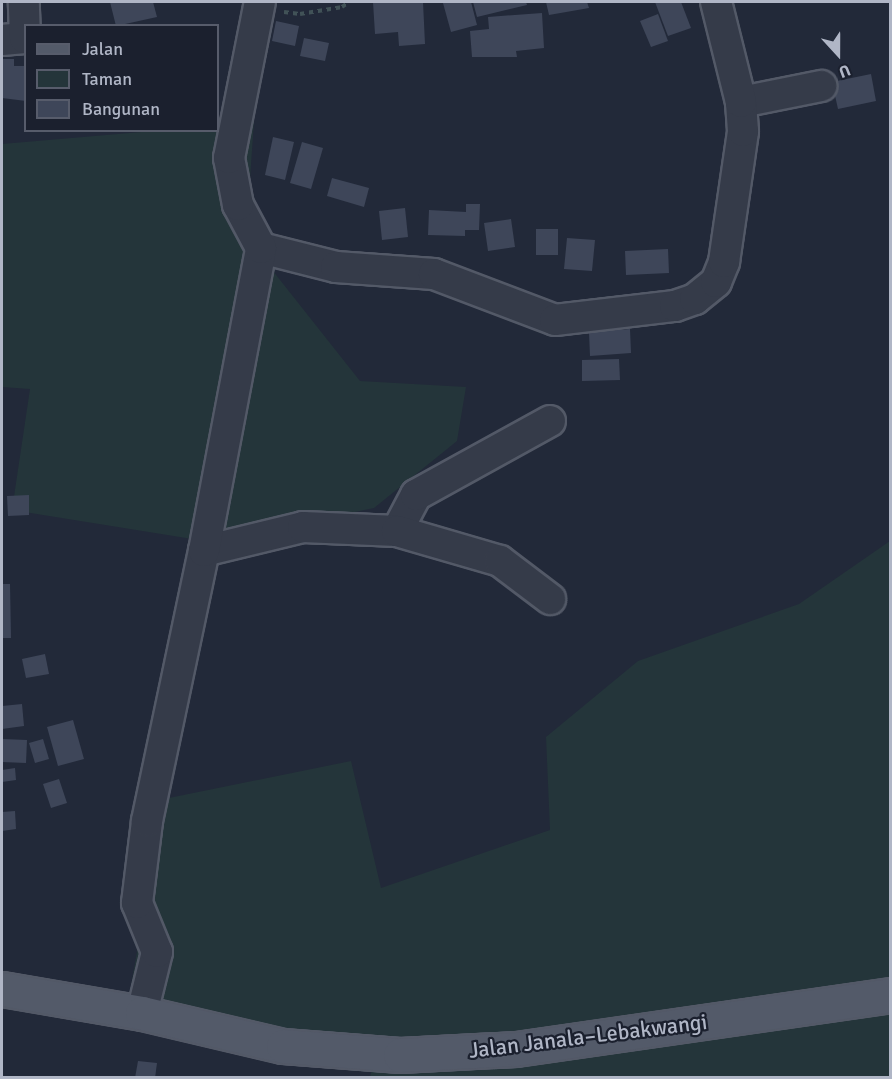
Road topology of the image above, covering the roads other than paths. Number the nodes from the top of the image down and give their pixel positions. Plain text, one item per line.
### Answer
1 (24, 2) edge
2 (716, 2) edge
3 (260, 5) edge
4 (25, 24) edge
5 (24, 38) edge
6 (2, 40) edge
7 (821, 86) dead end
8 (741, 102) junction
9 (261, 248) junction
10 (550, 421) dead end
11 (397, 531) junction
12 (204, 551) junction
13 (550, 598) dead end
14 (2, 989) edge
15 (891, 995) edge
16 (142, 1013) junction

1 - 4 street
2 - 8 street
3 - 9 street
5 - 6 street
7 - 8 street
8 - 9 street
9 - 12 street
10 - 11 street
11 - 12 street
11 - 13 street
12 - 16 street
14 - 16 main road, Jalan Janala–Lebakwangi
15 - 16 main road, Jalan Janala–Lebakwangi

